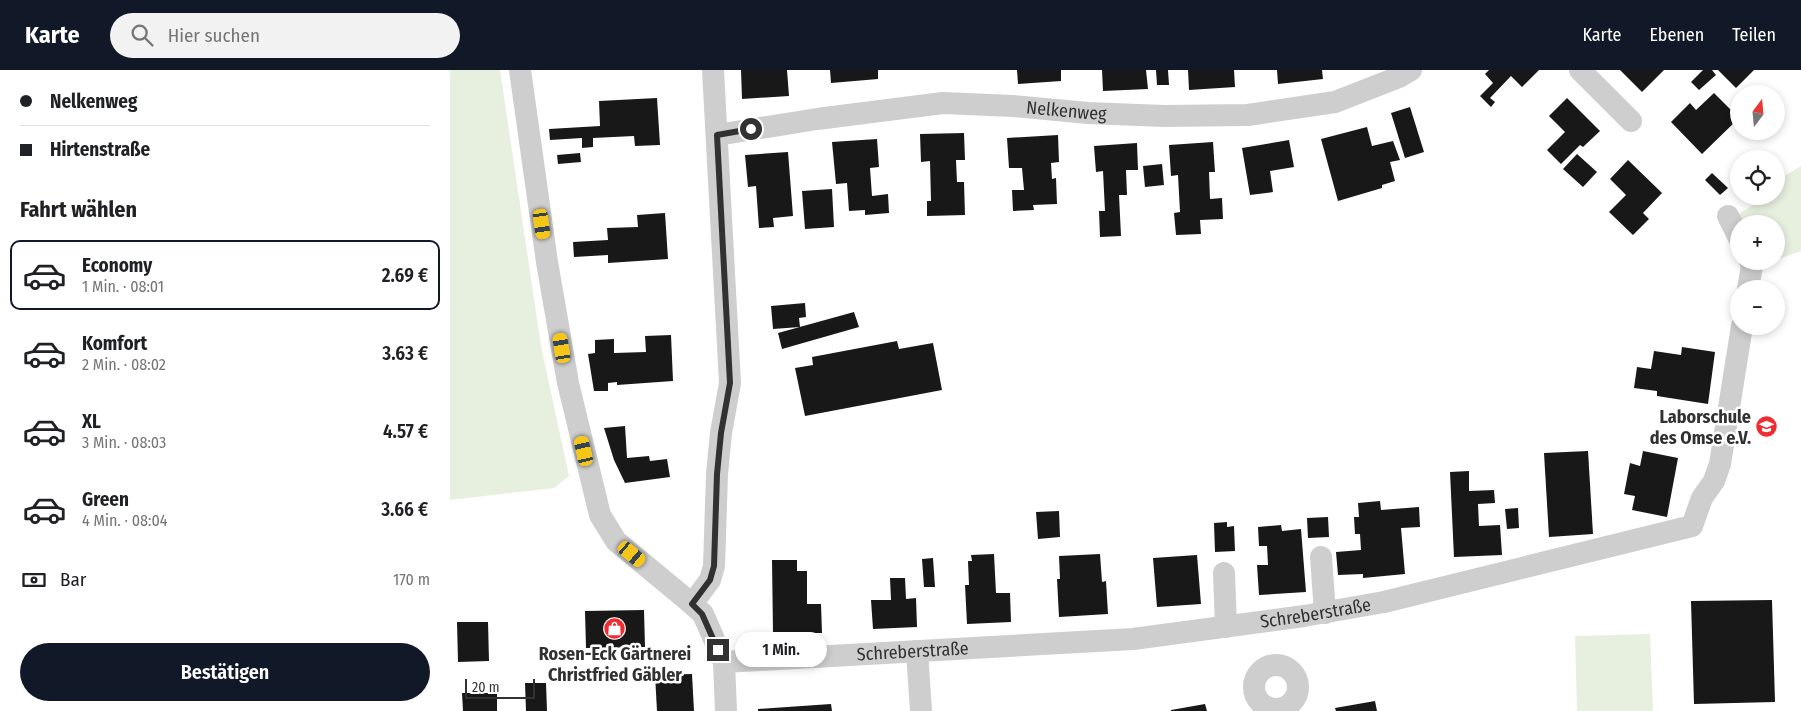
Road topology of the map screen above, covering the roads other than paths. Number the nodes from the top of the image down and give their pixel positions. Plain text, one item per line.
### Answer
1 (520, 70) edge
2 (714, 70) edge
3 (1411, 70) edge
4 (1580, 70) edge
5 (1631, 121) dead end
6 (717, 135) junction
7 (1728, 216) dead end
8 (1730, 220) edge
9 (1741, 335) edge
10 (1321, 557) dead end
11 (1224, 573) dead end
12 (692, 604) junction
13 (1325, 612) junction
14 (1226, 627) junction
15 (917, 651) junction
16 (724, 662) junction
17 (726, 711) edge
18 (922, 711) edge

1 - 12 street
2 - 6 street
3 - 6 street, Nelkenweg
4 - 5 street
6 - 12 street
7 - 8 street
9 - 13 street, Schreberstraße
10 - 13 street
11 - 14 street
12 - 16 street
13 - 14 street, Schreberstraße
14 - 15 street, Schreberstraße
15 - 16 street, Schreberstraße
15 - 18 street
16 - 17 street

